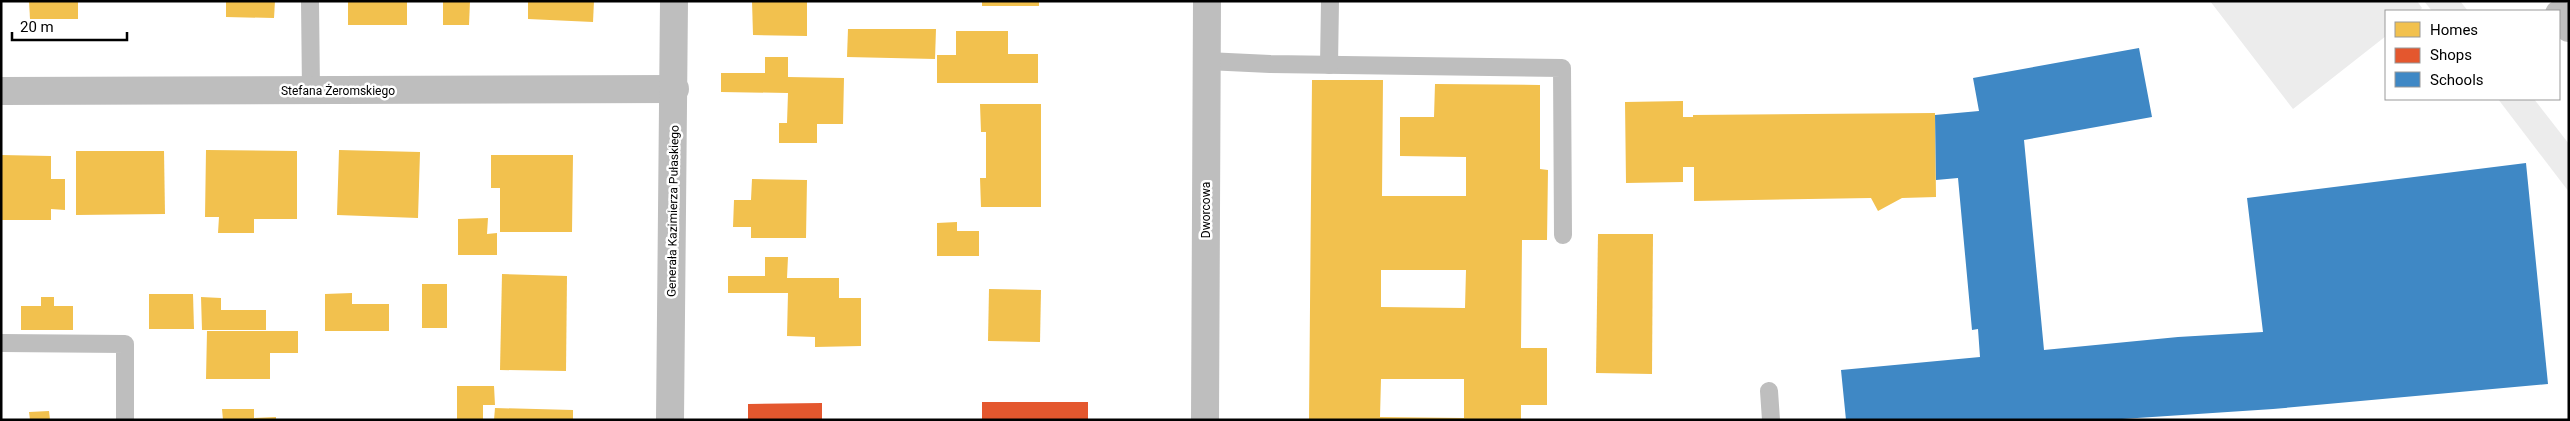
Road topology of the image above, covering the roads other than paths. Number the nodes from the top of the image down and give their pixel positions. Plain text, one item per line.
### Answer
1 (310, 1) edge
2 (674, 1) edge
3 (1207, 1) edge
4 (1330, 1) edge
5 (2560, 15) edge
6 (2569, 28) edge
7 (1207, 61) junction
8 (1329, 65) junction
9 (675, 90) junction
10 (1, 91) edge
11 (311, 91) junction
12 (1564, 235) dead end
13 (1, 343) edge
14 (1769, 391) dead end
15 (125, 420) edge
16 (670, 420) edge
17 (1205, 420) edge
18 (1771, 420) edge

1 - 11 lane
2 - 9 street, Generała Kazimierza Pułaskiego
3 - 7 street, Dworcowa
4 - 8 lane
5 - 6 street
7 - 8 lane
7 - 17 street, Dworcowa
8 - 12 lane
9 - 11 street, Stefana Żeromskiego
9 - 16 street, Generała Kazimierza Pułaskiego
10 - 11 street, Stefana Żeromskiego
13 - 15 lane
14 - 18 lane

